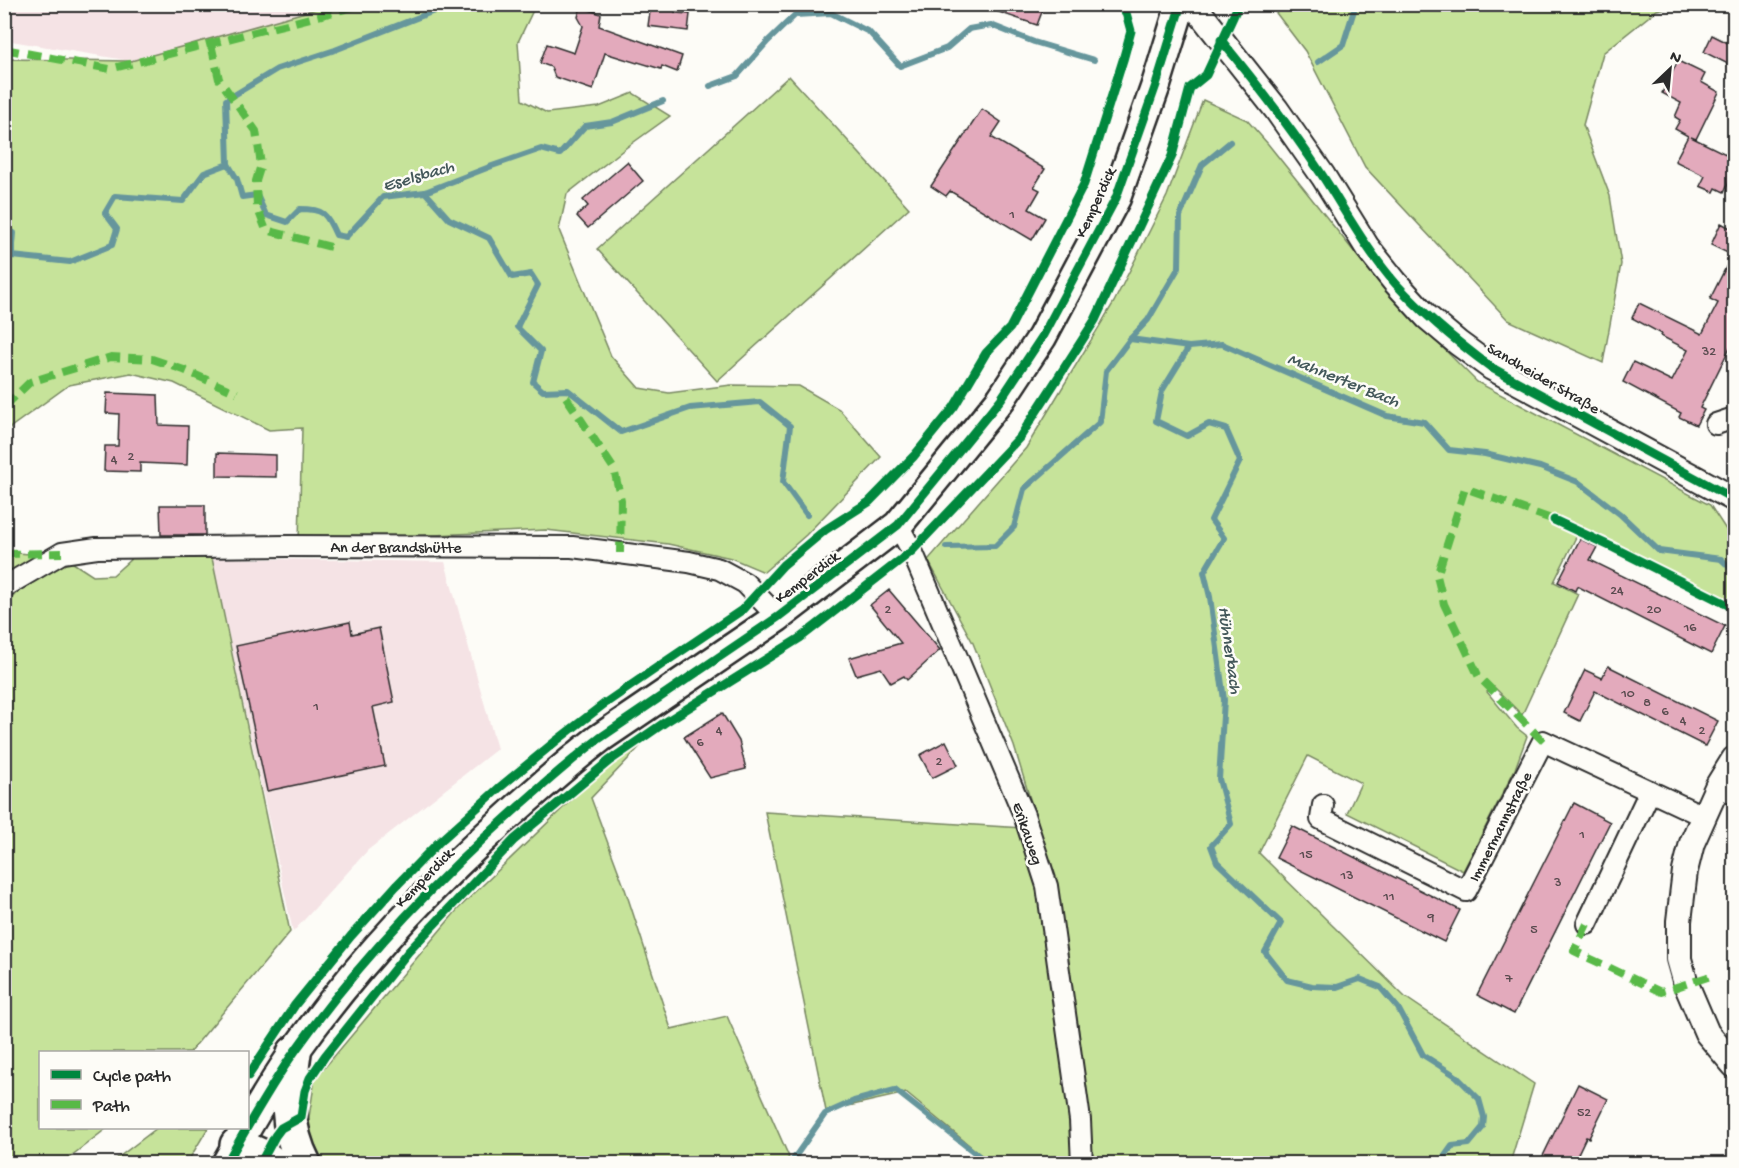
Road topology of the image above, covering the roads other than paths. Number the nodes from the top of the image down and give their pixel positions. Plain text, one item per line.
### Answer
1 (1181, 4) edge
2 (1193, 4) edge
3 (1734, 499) edge
4 (898, 525) junction
5 (4, 587) edge
6 (778, 617) junction
7 (1734, 759) edge
8 (1726, 789) edge
9 (1650, 791) junction
10 (1323, 805) dead end
11 (1703, 816) junction
12 (1587, 924) dead end
13 (294, 1053) junction
14 (1734, 1065) edge
15 (249, 1128) edge
16 (248, 1129) edge
17 (231, 1158) edge
18 (273, 1164) edge
19 (304, 1164) edge
20 (1082, 1164) edge

1 - 4 main road, Kemperdick
2 - 3 street, Sandheider Straße
4 - 6 main road, Kemperdick
4 - 20 street, Erikaweg
5 - 6 street, An der Brandshütte
6 - 13 main road, Kemperdick
7 - 8 street
8 - 11 street
9 - 10 street, Immermannstraße
9 - 11 street, Immermannstraße
9 - 12 street
11 - 14 street
13 - 15 main road, Kemperdick
13 - 19 highway
16 - 17 main road, Kemperdick
17 - 18 highway

